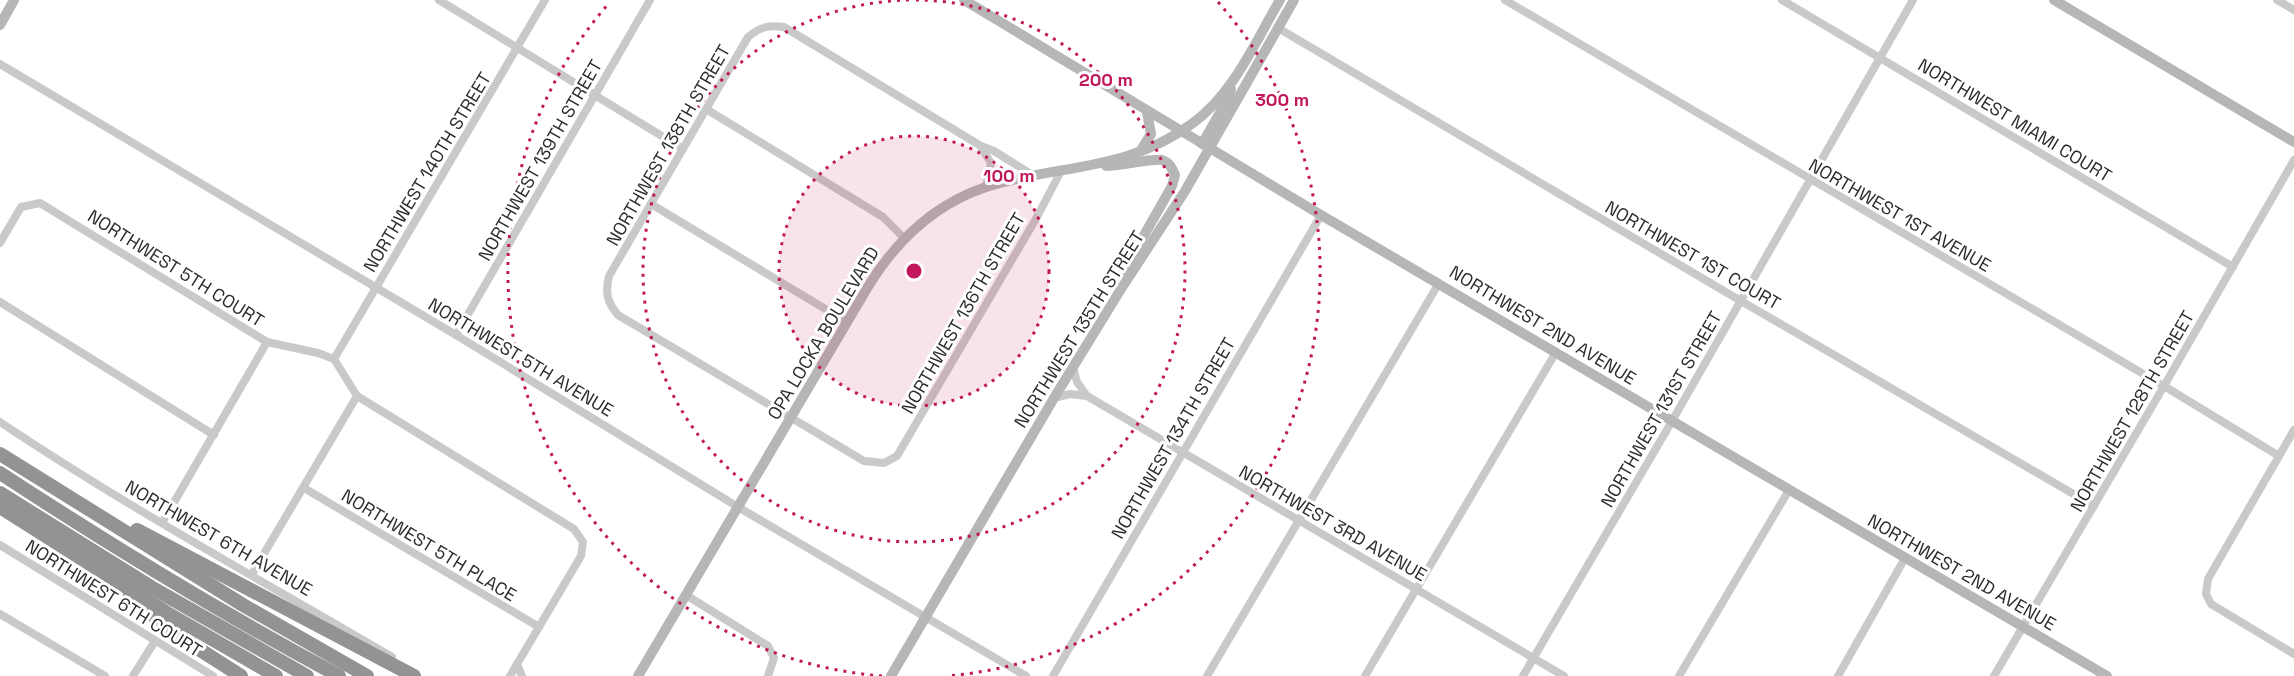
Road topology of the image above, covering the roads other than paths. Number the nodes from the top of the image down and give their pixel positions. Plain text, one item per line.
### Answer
1 (14, 0) edge
2 (439, 0) edge
3 (545, 0) edge
4 (650, 0) edge
5 (964, 0) edge
6 (1280, 0) edge
7 (1294, 0) edge
8 (1505, 0) edge
9 (1782, 0) edge
10 (1913, 0) edge
11 (2054, 0) edge
12 (2277, 0) edge
13 (2294, 10) edge
14 (0, 25) edge
15 (1278, 28) junction
16 (518, 46) junction
17 (1880, 58) junction
18 (0, 64) edge
19 (1234, 78) junction
20 (594, 95) junction
21 (706, 109) junction
22 (1146, 112) junction
23 (1180, 132) junction
24 (2294, 142) edge
25 (981, 146) junction
26 (1206, 146) junction
27 (683, 148) junction
28 (1140, 152) junction
29 (2294, 160) edge
30 (1097, 165) junction
31 (1061, 171) junction
32 (1035, 177) junction
33 (1810, 179) junction
34 (986, 187) junction
35 (651, 204) junction
36 (1321, 215) junction
37 (904, 238) junction
38 (0, 243) edge
39 (2233, 267) junction
40 (1439, 283) junction
41 (376, 287) junction
42 (1121, 289) junction
43 (1741, 301) junction
44 (0, 302) edge
45 (847, 322) junction
46 (456, 335) junction
47 (267, 342) junction
48 (1556, 352) junction
49 (334, 359) junction
50 (1073, 368) junction
51 (2164, 386) junction
52 (357, 396) junction
53 (1087, 396) junction
54 (1054, 398) junction
55 (790, 418) junction
56 (1672, 421) junction
57 (0, 422) edge
58 (2294, 430) edge
59 (214, 435) junction
60 (1182, 452) junction
61 (0, 454) edge
62 (2279, 456) junction
63 (0, 472) edge
64 (37, 478) junction
65 (304, 488) junction
66 (1789, 490) junction
67 (0, 493) edge
68 (2094, 506) junction
69 (0, 507) edge
70 (738, 507) junction
71 (1297, 521) junction
72 (162, 523) junction
73 (45, 537) junction
74 (0, 545) edge
75 (1905, 558) junction
76 (252, 574) junction
77 (1416, 589) junction
78 (686, 595) junction
79 (0, 614) edge
80 (925, 618) junction
81 (2023, 626) junction
82 (539, 627) junction
83 (155, 641) junction
84 (2294, 654) edge
85 (1533, 658) junction
86 (517, 664) junction
87 (105, 676) edge
88 (133, 676) edge
89 (213, 676) edge
90 (241, 676) edge
91 (276, 676) edge
92 (307, 676) edge
93 (339, 676) edge
94 (367, 676) edge
95 (414, 676) edge
96 (424, 676) edge
97 (510, 676) edge
98 (522, 676) edge
99 (638, 676) edge
100 (768, 676) edge
101 (891, 676) edge
102 (1026, 676) edge
103 (1053, 676) edge
104 (1207, 676) edge
105 (1365, 676) edge
106 (1523, 676) edge
107 (1564, 676) edge
108 (1679, 676) edge
109 (1838, 676) edge
110 (1994, 676) edge
111 (2107, 676) edge

1 - 14 main road
2 - 16 street
3 - 16 street, NORTHWEST 140TH STREET
4 - 20 street, NORTHWEST 139TH STREET
5 - 22 main road, NORTHWEST 2ND AVENUE
6 - 19 main road
7 - 15 main road, NORTHWEST 135TH STREET
8 - 33 street, NORTHWEST 1ST AVENUE
9 - 17 street, NORTHWEST MIAMI COURT
10 - 17 street, NORTHWEST 131ST STREET
11 - 24 main road
12 - 13 street
15 - 26 main road, NORTHWEST 135TH STREET
15 - 43 street, NORTHWEST 1ST COURT
16 - 20 street
16 - 41 street, NORTHWEST 140TH STREET
17 - 33 street, NORTHWEST 131ST STREET
17 - 39 street, NORTHWEST MIAMI COURT
18 - 41 street, NORTHWEST 5TH AVENUE
19 - 23 main road
19 - 26 main road
20 - 27 street
20 - 46 street, NORTHWEST 139TH STREET
21 - 25 street, NORTHWEST 138TH STREET
21 - 27 street, NORTHWEST 138TH STREET
21 - 37 street
22 - 23 main road, NORTHWEST 2ND AVENUE
22 - 28 main road
23 - 26 main road, NORTHWEST 2ND AVENUE
23 - 28 main road, OPA LOCKA BOULEVARD
25 - 32 street
25 - 34 street
26 - 36 main road, NORTHWEST 2ND AVENUE
26 - 42 main road, NORTHWEST 135TH STREET
27 - 35 street, NORTHWEST 138TH STREET
28 - 30 main road, OPA LOCKA BOULEVARD
29 - 39 street, NORTHWEST 128TH STREET
30 - 31 main road, OPA LOCKA BOULEVARD
30 - 42 main road
31 - 32 main road, OPA LOCKA BOULEVARD
31 - 55 street, NORTHWEST 136TH STREET
32 - 34 main road, OPA LOCKA BOULEVARD
33 - 43 street, NORTHWEST 131ST STREET
33 - 51 street, NORTHWEST 1ST AVENUE
34 - 37 main road, OPA LOCKA BOULEVARD
35 - 45 street
35 - 55 street, NORTHWEST 138TH STREET
36 - 40 main road, NORTHWEST 2ND AVENUE
36 - 60 street, NORTHWEST 134TH STREET
37 - 45 main road, OPA LOCKA BOULEVARD
38 - 47 street, NORTHWEST 5TH COURT
39 - 51 street, NORTHWEST 128TH STREET
40 - 48 main road, NORTHWEST 2ND AVENUE
40 - 71 street
41 - 46 street, NORTHWEST 5TH AVENUE
41 - 49 street, NORTHWEST 140TH STREET
42 - 50 main road, NORTHWEST 135TH STREET
43 - 56 street, NORTHWEST 131ST STREET
43 - 68 street, NORTHWEST 1ST COURT
44 - 59 street
45 - 55 main road, OPA LOCKA BOULEVARD
46 - 70 street, NORTHWEST 5TH AVENUE
47 - 49 street, NORTHWEST 5TH COURT
47 - 59 street
48 - 56 main road, NORTHWEST 2ND AVENUE
48 - 77 street
49 - 52 street
50 - 53 street
50 - 54 main road, NORTHWEST 135TH STREET
51 - 62 street, NORTHWEST 1ST AVENUE
51 - 68 street, NORTHWEST 128TH STREET
52 - 65 street
52 - 82 street
53 - 54 street
53 - 60 street, NORTHWEST 3RD AVENUE
54 - 80 main road, NORTHWEST 135TH STREET
55 - 70 main road, OPA LOCKA BOULEVARD
56 - 66 main road, NORTHWEST 2ND AVENUE
56 - 85 street, NORTHWEST 131ST STREET
57 - 72 street, NORTHWEST 6TH AVENUE
58 - 62 street
59 - 72 street
60 - 71 street, NORTHWEST 3RD AVENUE
60 - 103 street, NORTHWEST 134TH STREET
61 - 64 highway
62 - 84 street
63 - 93 highway
64 - 94 highway
64 - 95 highway
65 - 76 street
65 - 82 street, NORTHWEST 5TH PLACE
66 - 75 main road, NORTHWEST 2ND AVENUE
66 - 108 street
67 - 92 highway
68 - 81 street, NORTHWEST 128TH STREET
69 - 73 highway
70 - 78 main road, OPA LOCKA BOULEVARD
70 - 80 street, NORTHWEST 5TH AVENUE
71 - 77 street, NORTHWEST 3RD AVENUE
71 - 104 street
72 - 76 street, NORTHWEST 6TH AVENUE
73 - 90 highway
73 - 91 highway
74 - 83 street, NORTHWEST 6TH COURT
75 - 81 main road, NORTHWEST 2ND AVENUE
75 - 109 street
76 - 96 street, NORTHWEST 6TH AVENUE
77 - 85 street, NORTHWEST 3RD AVENUE
77 - 105 street
78 - 99 main road, OPA LOCKA BOULEVARD
78 - 100 street
79 - 87 street
80 - 101 main road, NORTHWEST 135TH STREET
80 - 102 street, NORTHWEST 5TH AVENUE
81 - 110 street, NORTHWEST 128TH STREET
81 - 111 main road, NORTHWEST 2ND AVENUE
82 - 86 street
83 - 88 street
83 - 89 street, NORTHWEST 6TH COURT
85 - 106 street, NORTHWEST 131ST STREET
85 - 107 street, NORTHWEST 3RD AVENUE
86 - 97 street
86 - 98 street

